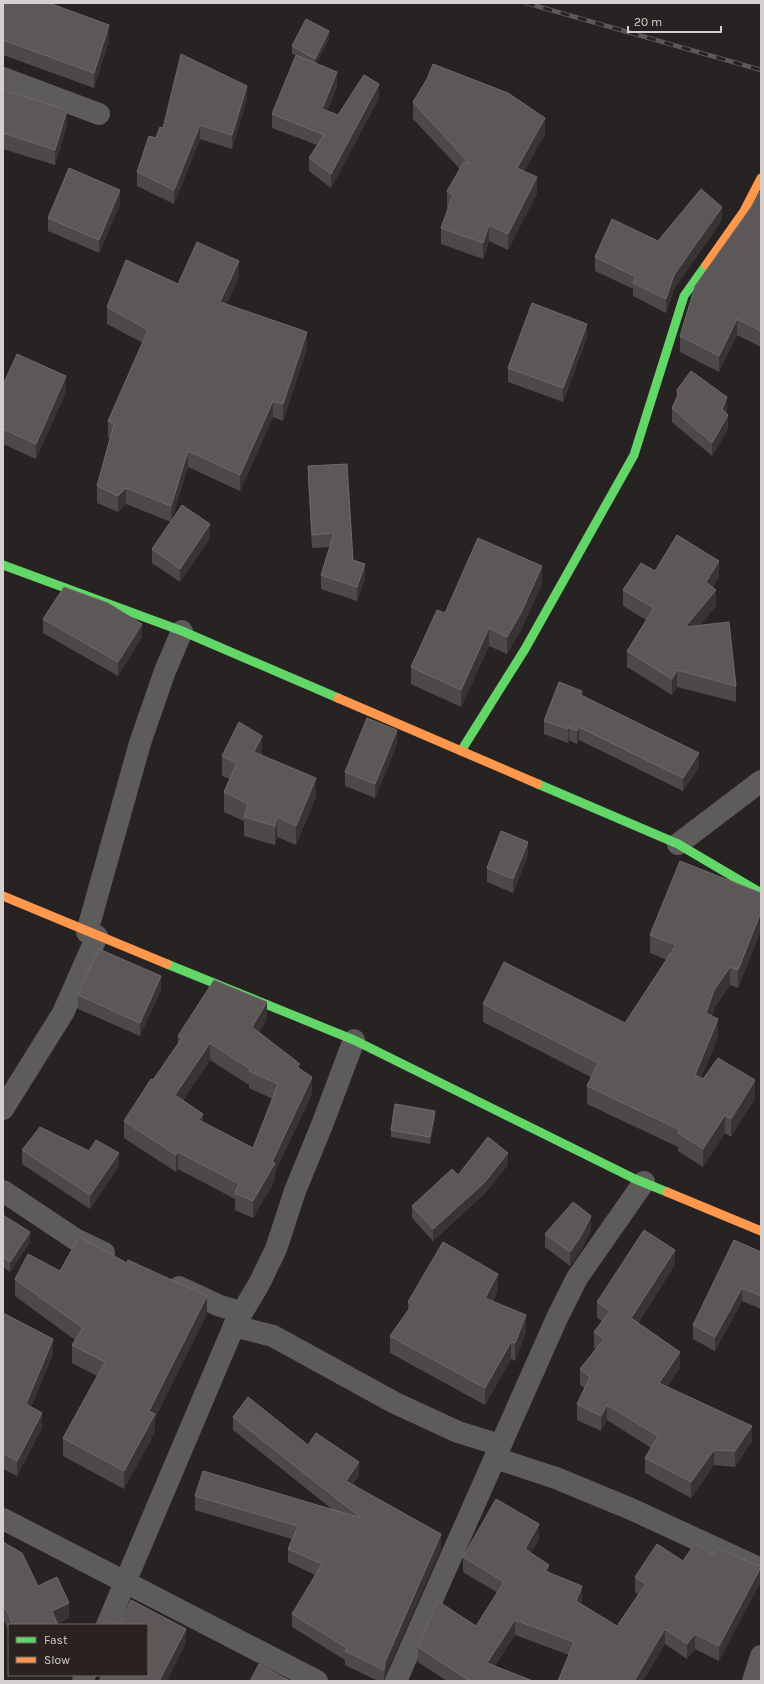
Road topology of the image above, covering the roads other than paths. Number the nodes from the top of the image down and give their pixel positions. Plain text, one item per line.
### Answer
1 (3, 78) edge
2 (98, 114) dead end
3 (761, 178) edge
4 (3, 565) edge
5 (182, 631) junction
6 (461, 751) junction
7 (761, 782) edge
8 (678, 844) junction
9 (761, 893) edge
10 (3, 896) edge
11 (92, 934) junction
12 (354, 1040) junction
13 (3, 1109) edge
14 (644, 1182) junction
15 (3, 1191) edge
16 (761, 1231) edge
17 (119, 1259) edge
18 (159, 1278) edge
19 (238, 1319) junction
20 (497, 1452) junction
21 (3, 1519) edge
22 (761, 1569) edge
23 (126, 1581) junction
24 (107, 1624) edge
25 (761, 1656) edge
26 (317, 1681) edge
27 (396, 1681) edge
28 (753, 1681) edge

1 - 2 street
3 - 6 street
4 - 5 street
5 - 6 street
5 - 11 street
6 - 8 street
7 - 8 street
8 - 9 street
10 - 11 street
11 - 12 street
11 - 13 street
12 - 14 street
12 - 19 street
14 - 16 street
14 - 20 street
15 - 17 street
18 - 19 street
19 - 20 street
19 - 23 street
20 - 22 street
20 - 27 street
21 - 23 street
23 - 24 street
23 - 26 street
25 - 28 street

